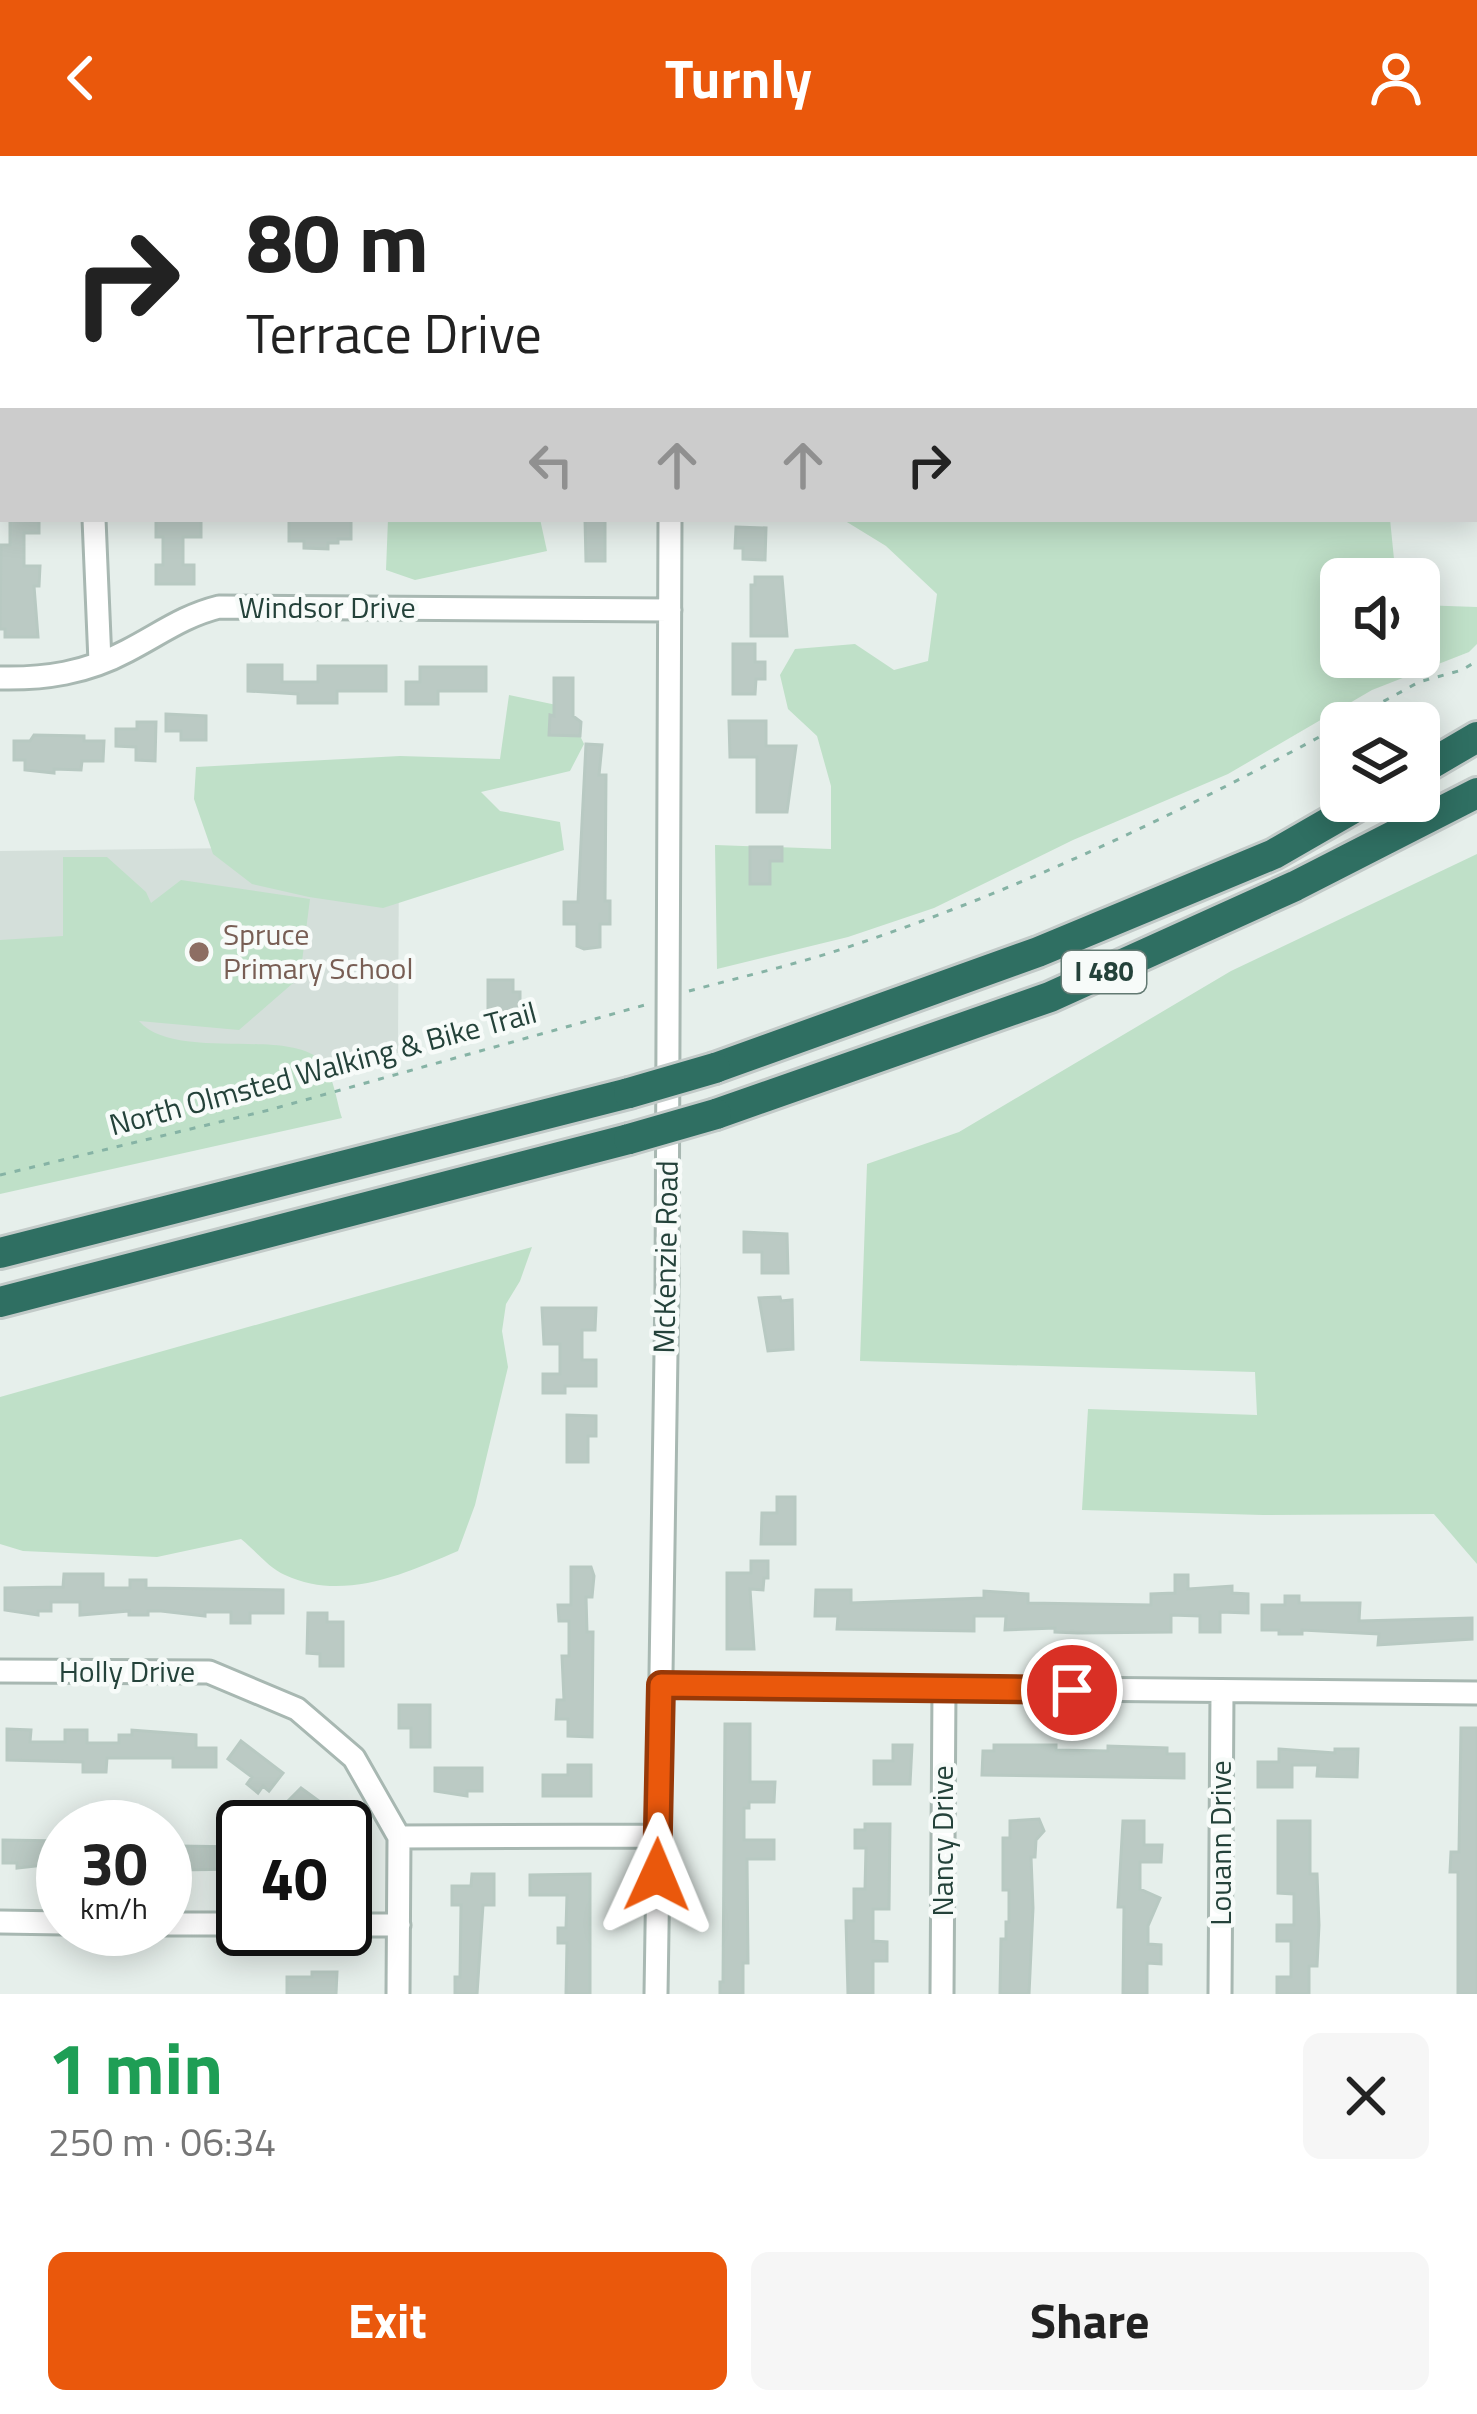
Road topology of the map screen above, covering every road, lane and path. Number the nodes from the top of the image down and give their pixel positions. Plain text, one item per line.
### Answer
1 (94, 522) edge
2 (670, 522) edge
3 (670, 610) junction
4 (1477, 661) edge
5 (100, 662) junction
6 (0, 678) edge
7 (1383, 702) edge
8 (1320, 737) edge
9 (1477, 737) edge
10 (1440, 759) edge
11 (1477, 793) edge
12 (1330, 822) edge
13 (680, 994) dead end
14 (656, 1002) dead end
15 (0, 1175) edge
16 (0, 1252) edge
17 (0, 1302) edge
18 (0, 1672) edge
19 (661, 1685) junction
20 (944, 1689) junction
21 (1222, 1693) junction
22 (1477, 1693) edge
23 (657, 1836) junction
24 (398, 1837) junction
25 (0, 1922) edge
26 (36, 1923) edge
27 (372, 1925) edge
28 (399, 1925) junction
29 (398, 1994) edge
30 (656, 1994) edge
31 (942, 1994) edge
32 (1220, 1994) edge

1 - 5 street
2 - 3 street, McKenzie Road
3 - 5 street, Windsor Drive
3 - 19 street, McKenzie Road
4 - 7 path
5 - 6 street, Windsor Drive
8 - 13 path
9 - 10 highway
11 - 17 highway, I 480, bridge
12 - 16 highway, I 480, bridge
14 - 15 path, North Olmsted Walking & Bike Trail
18 - 24 street, Holly Drive
19 - 20 street
19 - 23 street, McKenzie Road
20 - 21 street
20 - 31 street, Nancy Drive
21 - 22 street
21 - 32 street, Louann Drive
23 - 24 street
23 - 30 street, McKenzie Road
24 - 28 street
25 - 26 street
27 - 28 street
28 - 29 street

